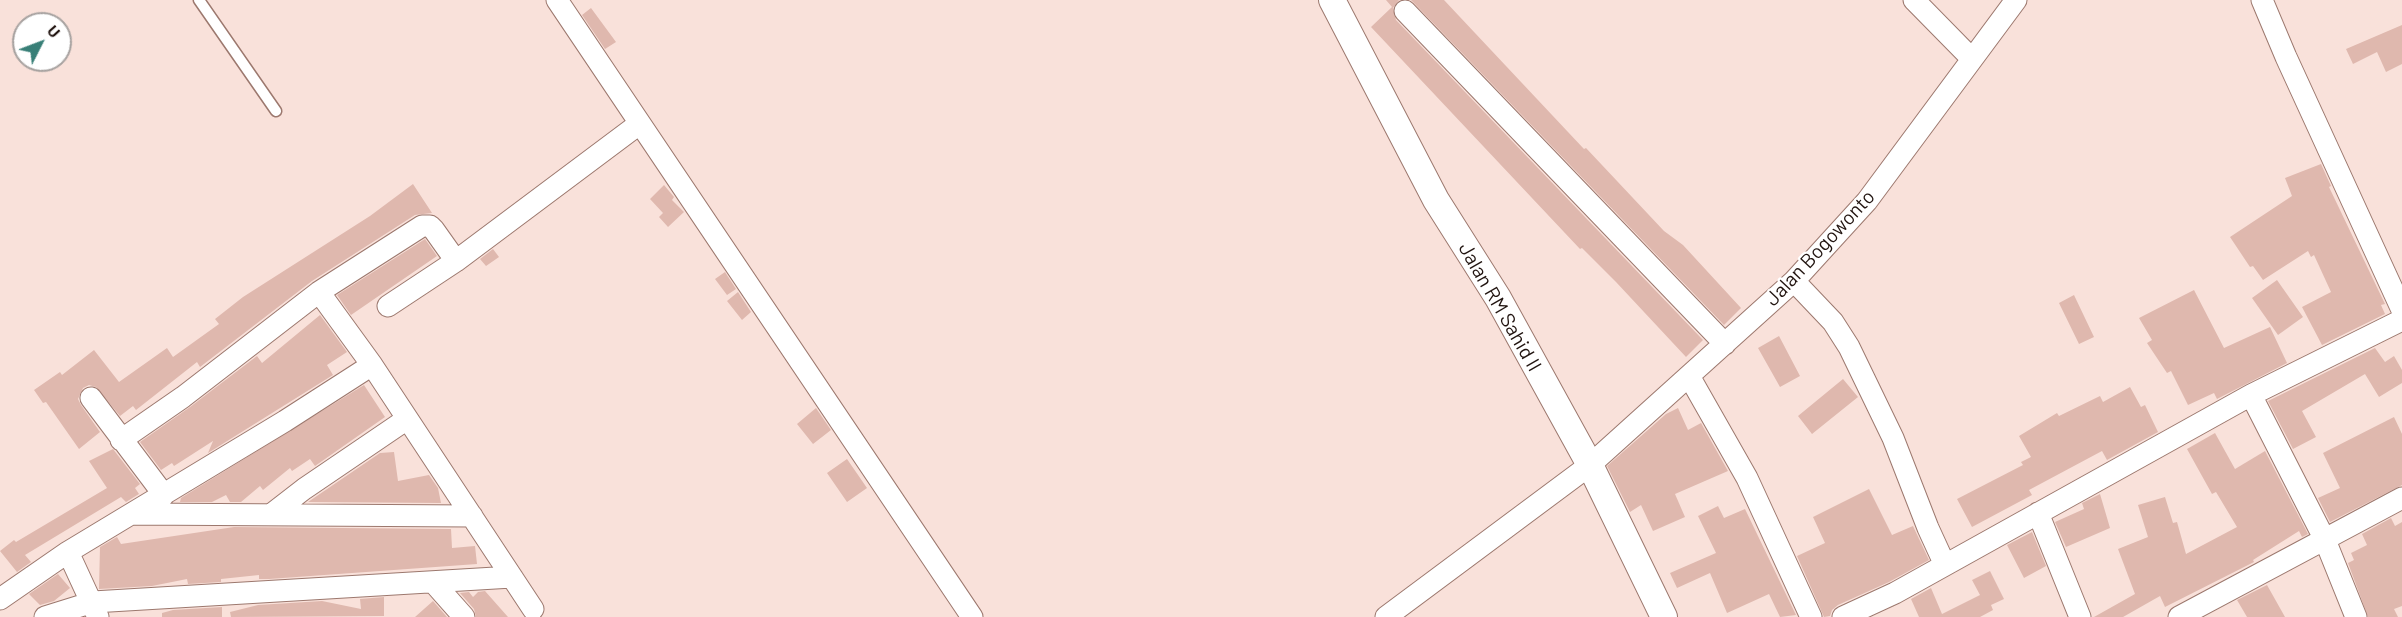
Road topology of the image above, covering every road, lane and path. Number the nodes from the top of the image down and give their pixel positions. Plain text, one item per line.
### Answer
1 (199, 0) edge
2 (557, 0) edge
3 (1332, 0) edge
4 (1914, 0) edge
5 (2016, 0) edge
6 (2262, 0) edge
7 (1405, 11) dead end
8 (1972, 59) junction
9 (276, 111) dead end
10 (639, 124) junction
11 (456, 261) junction
12 (1794, 281) junction
13 (320, 292) junction
14 (388, 306) dead end
15 (2402, 310) edge
16 (2402, 320) edge
17 (1725, 344) junction
18 (372, 365) junction
19 (1689, 376) junction
20 (2251, 395) junction
21 (91, 398) dead end
22 (406, 419) junction
23 (121, 440) junction
24 (1590, 465) junction
25 (164, 495) junction
26 (2402, 498) edge
27 (273, 513) junction
28 (2038, 513) junction
29 (132, 514) junction
30 (472, 516) junction
31 (2325, 540) junction
32 (68, 552) junction
33 (1945, 566) junction
34 (512, 577) junction
35 (433, 582) junction
36 (0, 599) edge
37 (95, 609) edge
38 (533, 609) dead end
39 (45, 617) edge
40 (465, 617) edge
41 (972, 617) edge
42 (1386, 617) edge
43 (1664, 617) edge
44 (1811, 617) edge
45 (1843, 617) edge
46 (2080, 617) edge
47 (2179, 617) edge
48 (2356, 617) edge

1 - 9 lane
2 - 10 street
3 - 24 street, Jalan RM Sahid II
4 - 8 street
5 - 8 street, Jalan Bogowonto
6 - 15 street
7 - 17 street
8 - 12 street, Jalan Bogowonto
10 - 11 street
10 - 41 street
11 - 13 street
11 - 14 street
12 - 17 street, Jalan Bogowonto
12 - 33 street
13 - 18 street
13 - 23 street
16 - 20 street
17 - 19 street, Jalan Bogowonto
18 - 22 street
18 - 25 street
19 - 24 street, Jalan Bogowonto
19 - 44 street
20 - 28 street
20 - 31 street
21 - 23 street
22 - 27 street
22 - 30 street
23 - 25 street
24 - 42 street, Jalan Bogowonto
24 - 43 street, Jalan RM Sahid II
25 - 29 street
26 - 31 street
27 - 29 street
27 - 30 street
28 - 33 street
28 - 46 street
29 - 32 street
30 - 34 street
31 - 47 street
31 - 48 street
32 - 36 street
32 - 37 street
33 - 45 street
34 - 35 street
34 - 38 street
35 - 37 street
35 - 40 street
37 - 39 street

